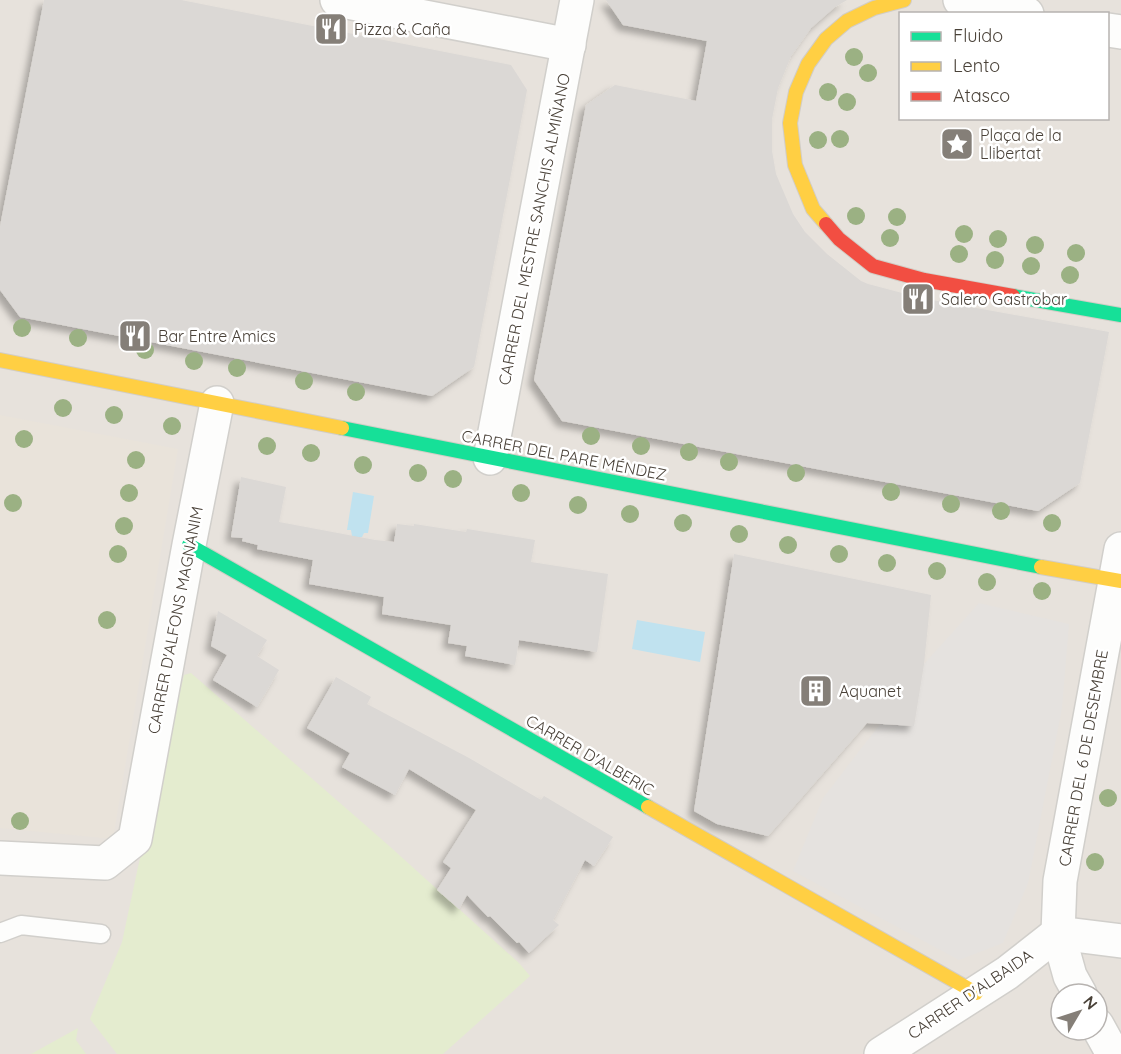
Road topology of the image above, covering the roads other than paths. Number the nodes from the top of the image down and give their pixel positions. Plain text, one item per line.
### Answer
1 (337, 0) edge
2 (577, 0) edge
3 (904, 0) edge
4 (960, 0) edge
5 (1017, 12) edge
6 (569, 45) junction
7 (1121, 315) edge
8 (0, 360) edge
9 (217, 403) junction
10 (490, 458) junction
11 (189, 545) junction
12 (1119, 570) edge
13 (0, 858) edge
14 (0, 917) edge
15 (21, 925) junction
16 (0, 933) edge
17 (1058, 933) junction
18 (101, 934) dead end
19 (1121, 941) edge
20 (1073, 982) edge
21 (976, 993) junction
22 (881, 1054) edge

1 - 6 street
2 - 6 street, CARRER DEL MESTRE SANCHIS ALMIÑANO
3 - 7 street
4 - 5 street
6 - 10 street, CARRER DEL MESTRE SANCHIS ALMIÑANO
8 - 9 street, CARRER DEL PARE MÉNDEZ
9 - 10 street, CARRER DEL PARE MÉNDEZ
9 - 11 street, CARRER D'ALFONS MAGNANIM
10 - 12 street, CARRER DEL PARE MÉNDEZ
11 - 13 street, CARRER D'ALFONS MAGNANIM
11 - 21 street, CARRER D'ALBERIC
12 - 17 street, CARRER DEL 6 DE DESEMBRE
14 - 15 lane
15 - 16 lane
15 - 18 lane
17 - 19 street
17 - 20 street, CARRER DEL 6 DE DESEMBRE
17 - 21 street, CARRER D'ALBAIDA
21 - 22 street, CARRER D'ALBAIDA

